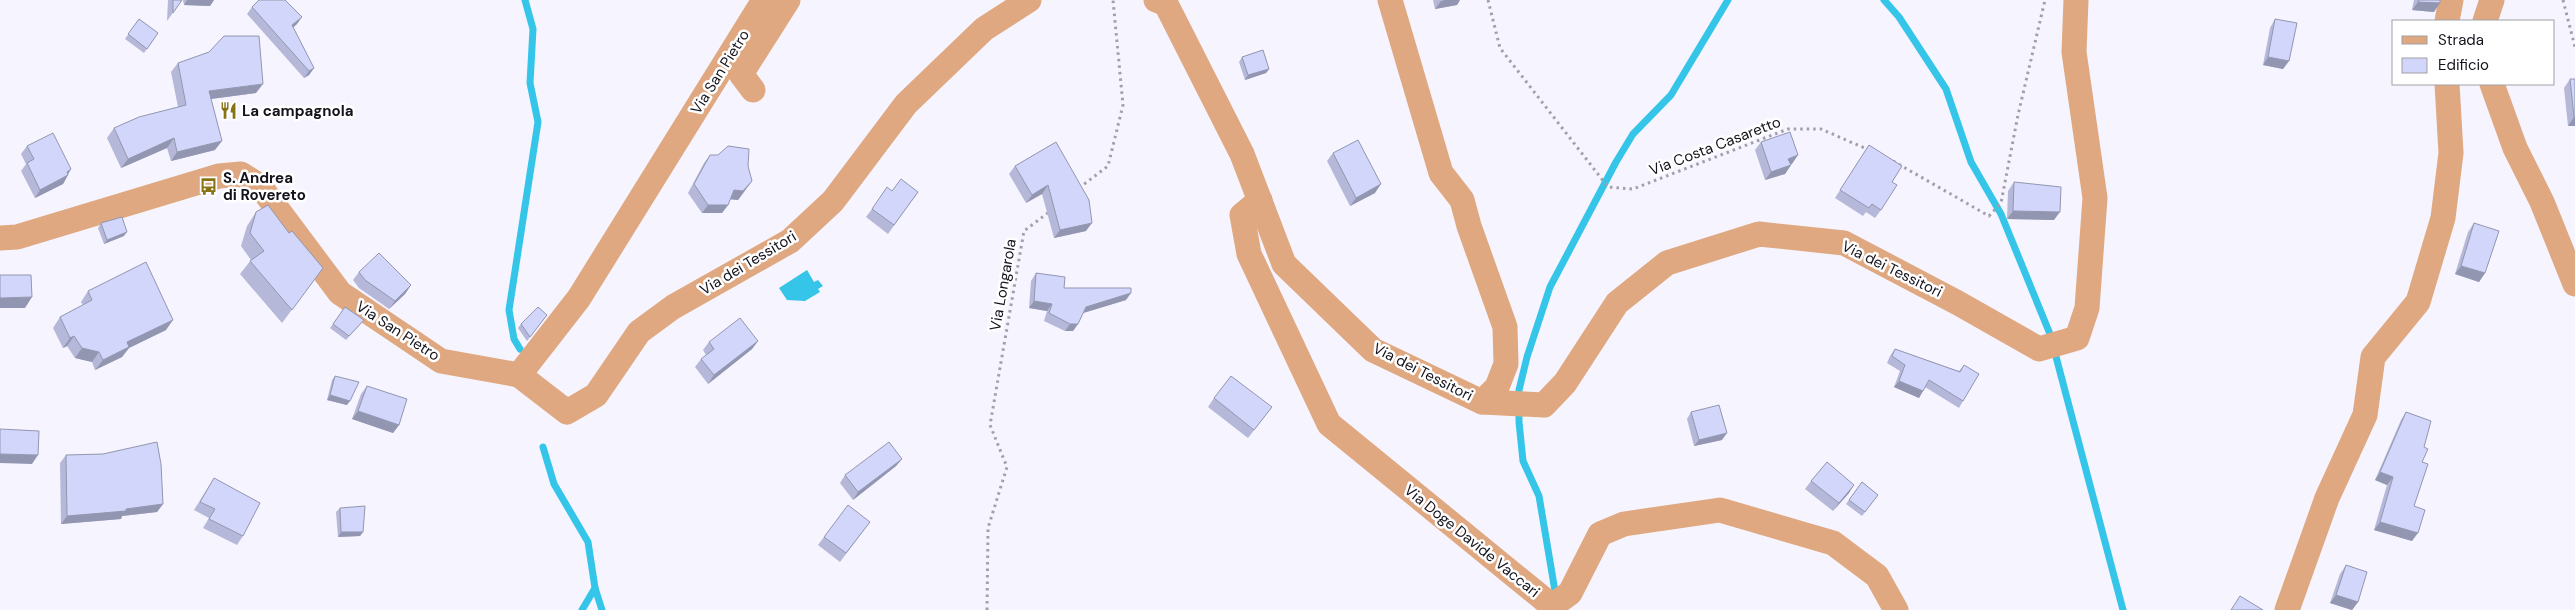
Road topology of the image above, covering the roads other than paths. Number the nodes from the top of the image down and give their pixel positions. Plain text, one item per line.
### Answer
1 (764, 0) edge
2 (788, 0) edge
3 (1029, 0) edge
4 (1156, 0) edge
5 (1390, 0) edge
6 (2076, 0) edge
7 (2450, 0) edge
8 (2492, 0) edge
9 (2447, 20) edge
10 (2485, 20) edge
11 (2447, 85) edge
12 (2492, 85) edge
13 (753, 90) dead end
14 (1260, 200) junction
15 (8, 237) edge
16 (2575, 284) edge
17 (518, 375) junction
18 (1482, 402) junction
19 (1896, 610) edge
20 (2287, 610) edge

1 - 17 street, Via San Pietro
2 - 13 street
3 - 17 street, Via dei Tessitori
4 - 14 street, Via dei Tessitori
5 - 18 street
6 - 18 street, Via dei Tessitori
7 - 9 street
8 - 10 street
11 - 20 street
12 - 16 street
14 - 18 street, Via dei Tessitori
14 - 19 street, Via Doge Davide Vaccari
15 - 17 street, Via San Pietro

